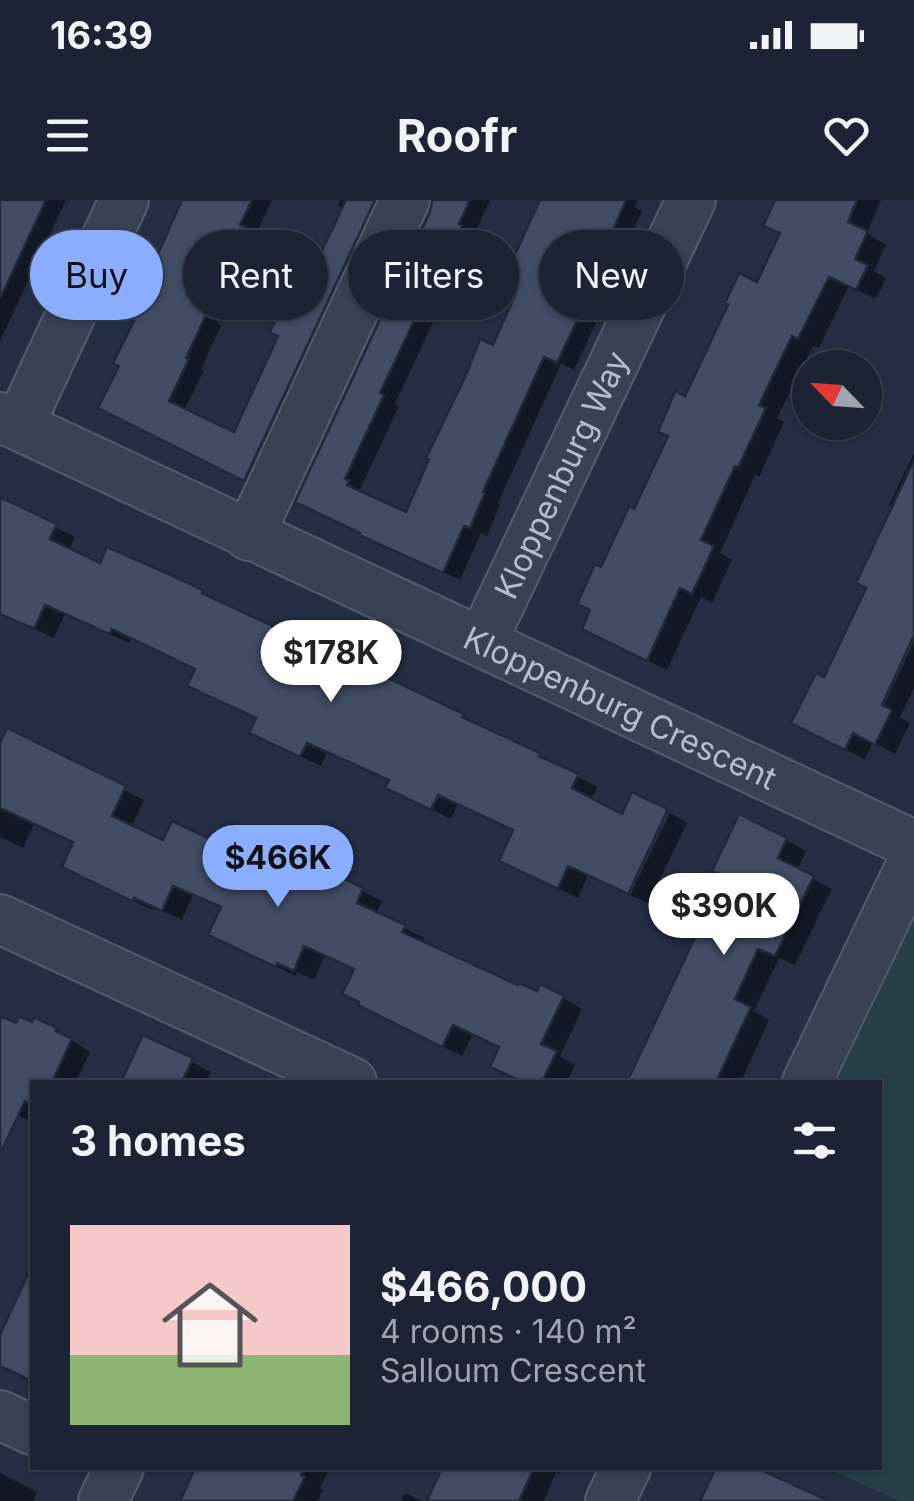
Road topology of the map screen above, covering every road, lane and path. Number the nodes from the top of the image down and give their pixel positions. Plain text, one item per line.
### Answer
1 (124, 200) edge
2 (404, 200) edge
3 (691, 200) edge
4 (9, 421) edge
5 (249, 536) junction
6 (482, 642) junction
7 (914, 845) edge
8 (914, 860) edge
9 (0, 919) edge
10 (304, 1072) edge
11 (342, 1080) edge
12 (808, 1080) edge
13 (0, 1414) edge
14 (30, 1429) edge
15 (625, 1470) edge
16 (610, 1501) edge

1 - 4 street
2 - 5 street
3 - 6 street, Kloppenburg Way
4 - 5 street, Kloppenburg Crescent
5 - 6 street, Kloppenburg Crescent
6 - 7 street, Kloppenburg Crescent
8 - 12 street
9 - 10 street
10 - 11 street
13 - 14 street
15 - 16 street

